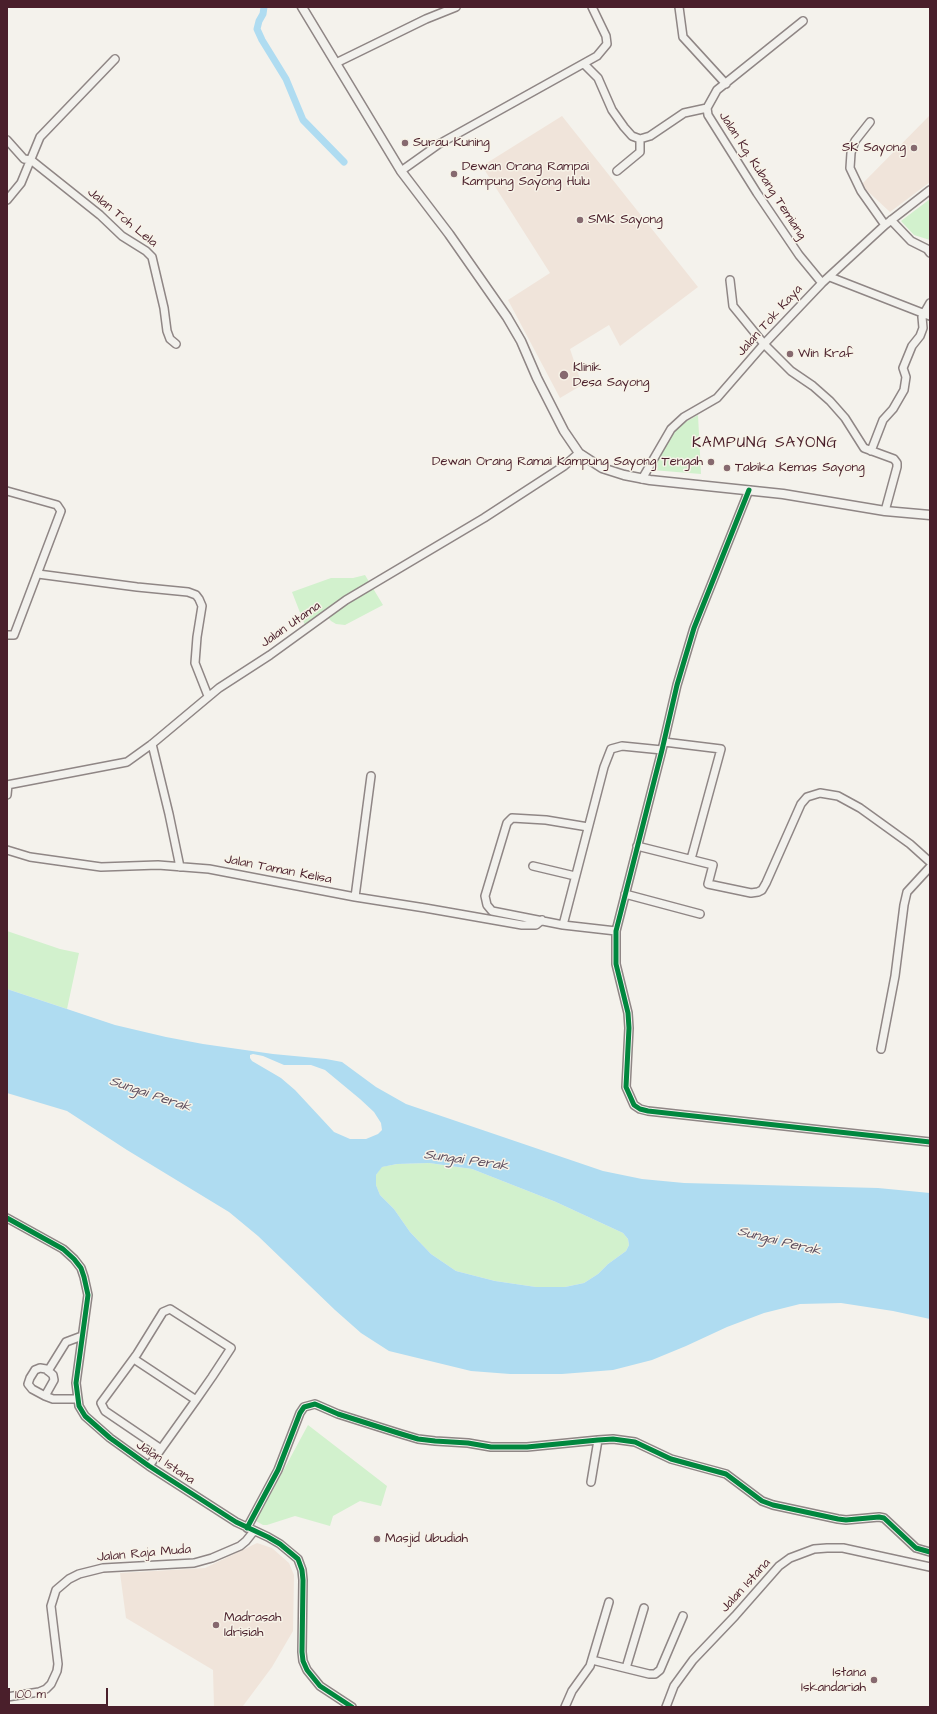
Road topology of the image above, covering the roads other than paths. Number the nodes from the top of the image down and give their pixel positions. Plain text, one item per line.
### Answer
1 (302, 7) edge
2 (456, 7) edge
3 (592, 7) edge
4 (679, 7) edge
5 (803, 21) dead end
6 (115, 59) dead end
7 (336, 63) junction
8 (584, 64) junction
9 (726, 84) junction
10 (707, 108) junction
11 (870, 122) dead end
12 (640, 139) junction
13 (7, 140) edge
14 (31, 160) junction
15 (401, 171) junction
16 (617, 171) dead end
17 (930, 190) edge
18 (7, 200) edge
19 (891, 220) junction
20 (885, 225) junction
21 (930, 252) edge
22 (830, 277) junction
23 (730, 280) dead end
24 (822, 283) junction
25 (930, 303) edge
26 (927, 314) edge
27 (176, 344) dead end
28 (764, 344) junction
29 (871, 451) junction
30 (579, 453) junction
31 (642, 479) junction
32 (749, 490) junction
33 (7, 491) edge
34 (885, 511) junction
35 (930, 515) edge
36 (38, 574) junction
37 (7, 636) edge
38 (208, 696) junction
39 (664, 742) junction
40 (152, 744) junction
41 (662, 750) junction
42 (370, 776) dead end
43 (8, 785) edge
44 (7, 795) edge
45 (588, 827) junction
46 (638, 846) junction
47 (7, 850) edge
48 (692, 860) junction
49 (930, 862) edge
50 (534, 866) dead end
51 (180, 867) junction
52 (930, 867) edge
53 (575, 876) junction
54 (625, 894) junction
55 (355, 897) junction
56 (700, 914) dead end
57 (542, 920) junction
58 (563, 925) junction
59 (616, 931) junction
60 (881, 1049) dead end
61 (930, 1142) edge
62 (7, 1218) edge
63 (82, 1336) junction
64 (134, 1359) junction
65 (48, 1371) junction
66 (45, 1396) junction
67 (77, 1399) junction
68 (196, 1400) junction
69 (598, 1440) junction
70 (161, 1449) junction
71 (149, 1466) junction
72 (591, 1482) dead end
73 (250, 1529) junction
74 (930, 1552) edge
75 (930, 1567) edge
76 (609, 1602) dead end
77 (644, 1608) dead end
78 (683, 1616) dead end
79 (592, 1660) junction
80 (626, 1668) junction
81 (7, 1697) edge
82 (352, 1707) edge
83 (564, 1707) edge
84 (666, 1707) edge

1 - 7 main road
2 - 7 street
3 - 8 street
4 - 9 street
5 - 9 street, Jalan Kg. Kubang Temiang
6 - 14 street
7 - 15 main road
8 - 12 street
8 - 15 street
9 - 10 street, Jalan Kg. Kubang Temiang
10 - 12 street
10 - 24 street, Jalan Kg. Kubang Temiang
11 - 20 street
12 - 16 street
13 - 14 street, Jalan Toh Lela
14 - 18 street
14 - 27 street, Jalan Toh Lela
15 - 30 main road
17 - 19 street, Jalan Tok Kaya
19 - 20 street, Jalan Tok Kaya
19 - 21 street
20 - 22 street, Jalan Tok Kaya
22 - 24 street, Jalan Tok Kaya
22 - 26 street
23 - 28 street
24 - 28 street, Jalan Tok Kaya
25 - 26 street
26 - 29 street
28 - 29 street
28 - 31 street, Jalan Tok Kaya
29 - 34 street
30 - 31 main road
30 - 38 street, Jalan Utama
31 - 32 main road
32 - 34 main road
32 - 39 street
33 - 36 street
34 - 35 main road
36 - 37 street
36 - 38 street
38 - 40 street, Jalan Utama
39 - 41 street
39 - 48 street
40 - 43 street, Jalan Utama
40 - 51 street
41 - 45 street
41 - 46 street
42 - 55 street
43 - 44 street
45 - 53 street
45 - 57 street
46 - 48 street
46 - 54 street
47 - 51 street, Jalan Taman Kelisa
48 - 49 street
50 - 53 street
51 - 55 street, Jalan Taman Kelisa
52 - 60 street
53 - 58 street
54 - 56 street
54 - 59 street
55 - 57 street, Jalan Taman Kelisa
57 - 58 street
58 - 59 street
59 - 61 street
62 - 63 street, Jalan Istana
63 - 65 street
63 - 67 street, Jalan Istana
64 - 68 street
64 - 68 street
64 - 70 street
65 - 66 street
65 - 66 street
66 - 67 street
67 - 71 street, Jalan Istana
68 - 70 street
69 - 72 street
69 - 73 street, Jalan Raja Muda
69 - 74 street
70 - 71 street
71 - 73 street, Jalan Istana
73 - 81 street, Jalan Raja Muda
73 - 82 street, Jalan Istana
75 - 84 street, Jalan Istana
76 - 79 street
77 - 80 street
78 - 80 street
79 - 80 street
79 - 83 street

